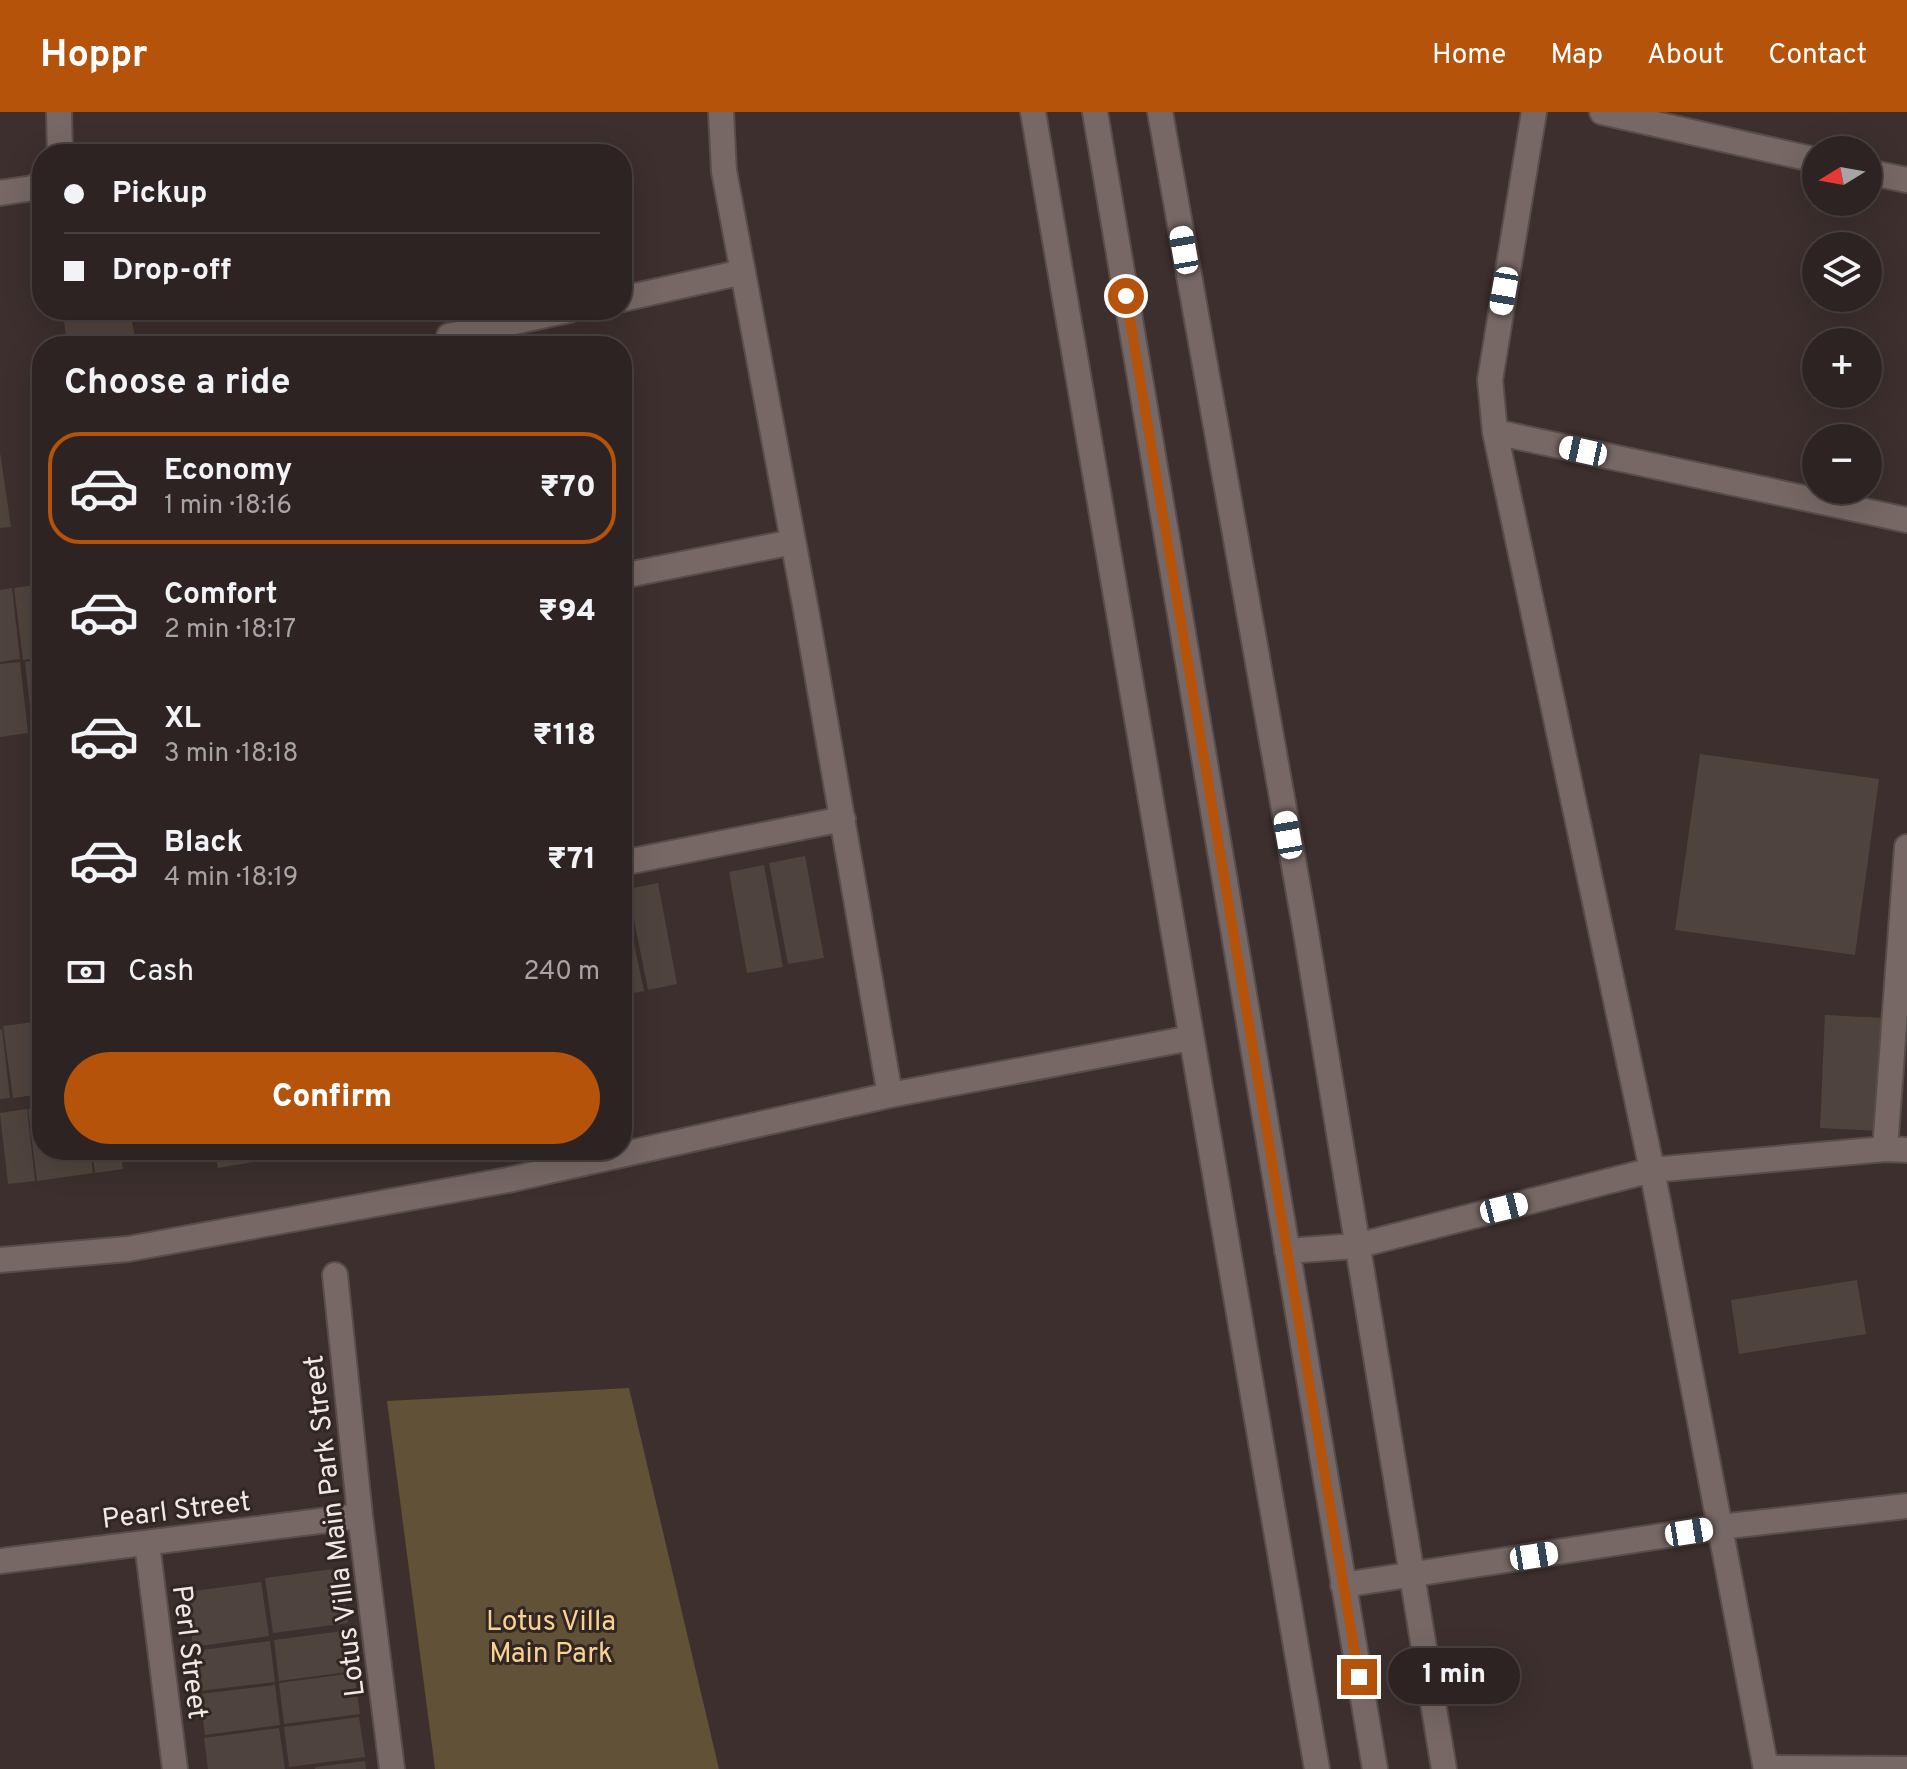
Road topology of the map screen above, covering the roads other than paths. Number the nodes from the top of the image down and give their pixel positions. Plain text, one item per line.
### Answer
1 (59, 112) edge
2 (721, 112) edge
3 (1033, 112) edge
4 (1095, 112) edge
5 (1160, 112) edge
6 (1534, 112) edge
7 (1602, 112) edge
8 (60, 144) edge
9 (1802, 157) edge
10 (1882, 175) edge
11 (1907, 180) edge
12 (32, 188) edge
13 (0, 193) edge
14 (743, 272) junction
15 (632, 297) edge
16 (523, 320) edge
17 (449, 336) dead end
18 (1495, 432) junction
19 (1907, 520) edge
20 (793, 542) junction
21 (632, 574) edge
22 (843, 819) junction
23 (1907, 847) edge
24 (632, 861) edge
25 (1191, 1038) junction
26 (890, 1095) junction
27 (1896, 1150) edge
28 (632, 1152) edge
29 (598, 1160) edge
30 (1652, 1170) junction
31 (1356, 1246) junction
32 (1287, 1251) junction
33 (0, 1260) edge
34 (335, 1275) dead end
35 (1907, 1506) edge
36 (360, 1516) junction
37 (1720, 1527) junction
38 (147, 1543) junction
39 (0, 1561) edge
40 (1410, 1575) junction
41 (1343, 1585) junction
42 (1766, 1768) edge
43 (175, 1769) edge
44 (392, 1769) edge
45 (1317, 1769) edge
46 (1375, 1769) edge
47 (1444, 1769) edge
48 (1907, 1769) edge

1 - 8 street
2 - 14 street
3 - 25 street
4 - 32 street
5 - 31 street
6 - 18 street
7 - 9 street
10 - 11 street
12 - 13 street
14 - 15 street
14 - 20 street
16 - 17 street
18 - 19 street
18 - 30 street
20 - 21 street
20 - 22 street
22 - 24 street
22 - 26 street
23 - 27 street
25 - 26 street
25 - 45 street
26 - 28 street
27 - 30 street
29 - 33 street
30 - 31 street
30 - 37 street
31 - 32 street
31 - 40 street
32 - 41 street
34 - 36 street, Lotus Villa Main Park Street
35 - 37 street
36 - 38 street, Pearl Street
36 - 44 street, Lotus Villa Main Park Street
37 - 40 street
37 - 42 street
38 - 39 street, Pearl Street
38 - 43 street, Perl Street
40 - 41 street
40 - 47 street
41 - 46 street
42 - 48 street

